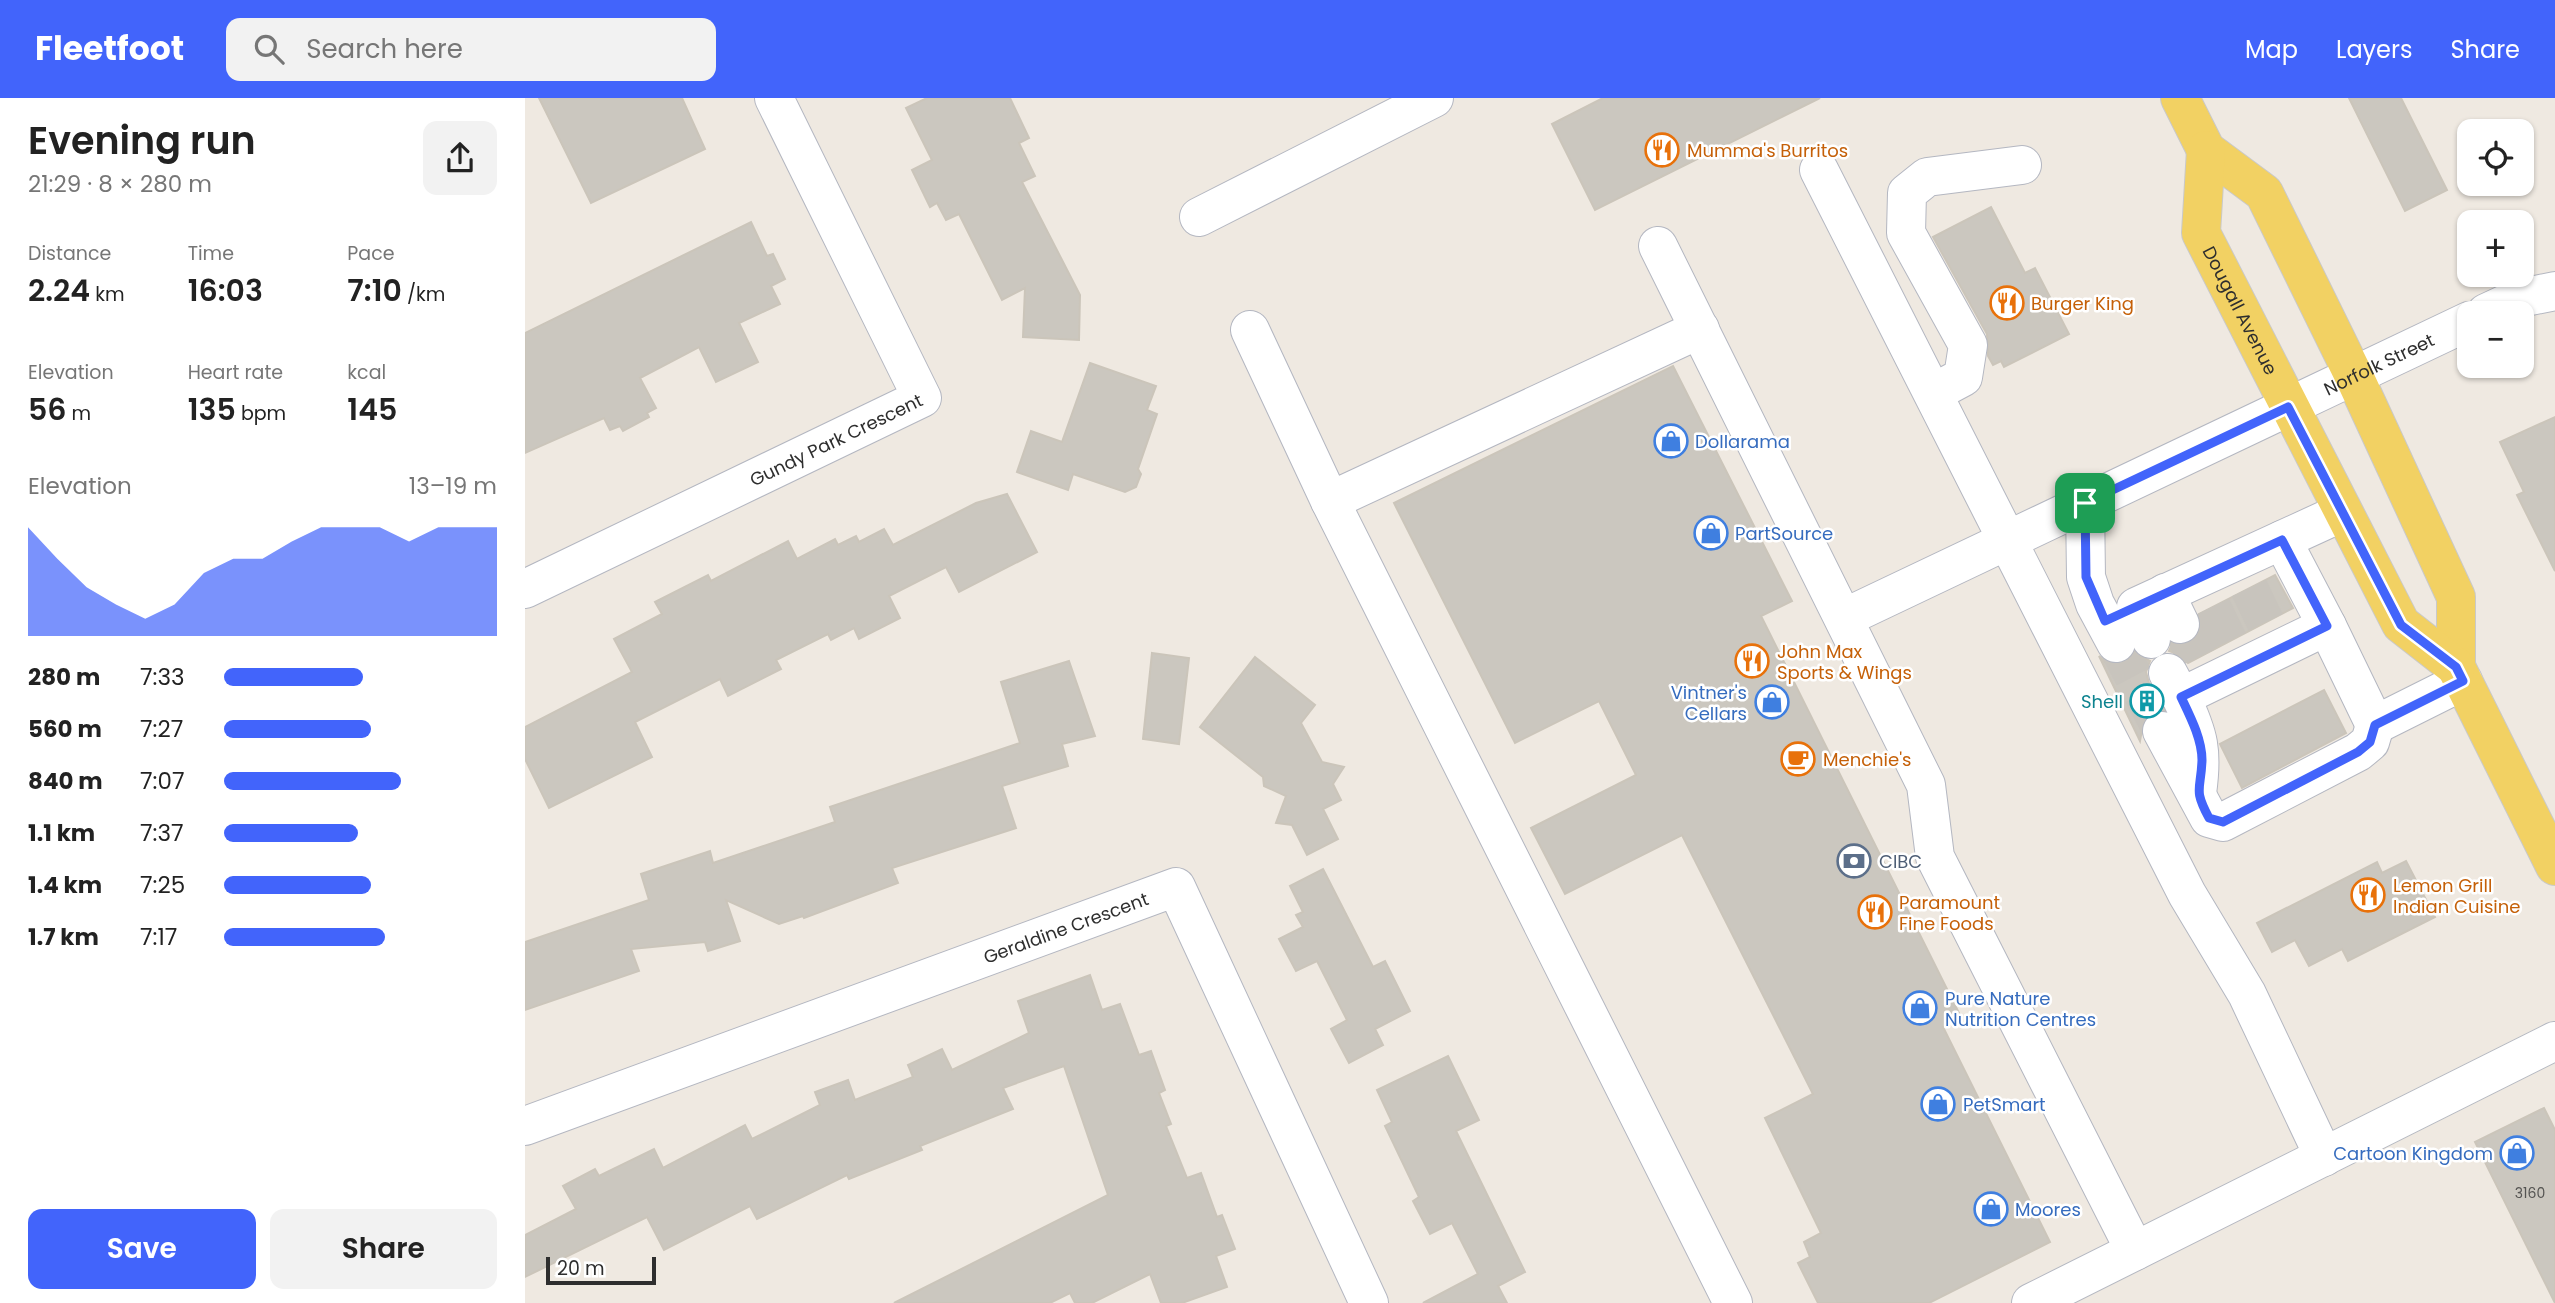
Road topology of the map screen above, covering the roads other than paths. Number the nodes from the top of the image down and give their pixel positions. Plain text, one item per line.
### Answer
1 (774, 98) edge
2 (1434, 98) edge
3 (2181, 98) edge
4 (2206, 150) junction
5 (2022, 165) dead end
6 (1819, 170) dead end
7 (1199, 217) dead end
8 (1658, 246) dead end
9 (2555, 291) edge
10 (2512, 301) edge
11 (2457, 327) edge
12 (1700, 329) junction
13 (1250, 330) dead end
14 (2354, 376) junction
15 (1933, 393) junction
16 (2288, 407) junction
17 (1330, 501) junction
18 (2085, 503) junction
19 (2343, 512) junction
20 (2007, 540) junction
21 (2282, 540) junction
22 (525, 589) edge
23 (1844, 618) junction
24 (2327, 626) junction
25 (2460, 674) junction
26 (2375, 725) junction
27 (2162, 731) tunnel mouth
28 (2197, 795) junction
29 (2555, 866) edge
30 (2555, 1041) edge
31 (525, 1126) edge
32 (2324, 1157) junction
33 (2134, 1251) junction
34 (1369, 1303) edge
35 (1733, 1303) edge
36 (2031, 1303) edge

1 - 22 street, Gundy Park Crescent
2 - 7 street
3 - 4 main road, Dougall Avenue
4 - 14 main road, Dougall Avenue
4 - 16 main road, Dougall Avenue
5 - 15 street
6 - 15 street
8 - 12 street
9 - 10 street
11 - 14 street, Norfolk Street
12 - 17 street
12 - 23 street
13 - 17 street
14 - 16 street, Norfolk Street
14 - 25 main road, Dougall Avenue
15 - 20 street
16 - 18 street, Norfolk Street
16 - 19 main road, Dougall Avenue
17 - 35 street
18 - 20 street, Norfolk Street
18 - 21 street
19 - 21 street
19 - 25 main road, Dougall Avenue
20 - 23 street, Norfolk Street
20 - 32 street
21 - 24 street
23 - 33 street
24 - 26 street
24 - 28 street
25 - 26 street
25 - 29 main road, Dougall Avenue
26 - 28 street
27 - 28 street
30 - 32 street
31 - 34 street, Geraldine Crescent
32 - 33 street
33 - 36 street

